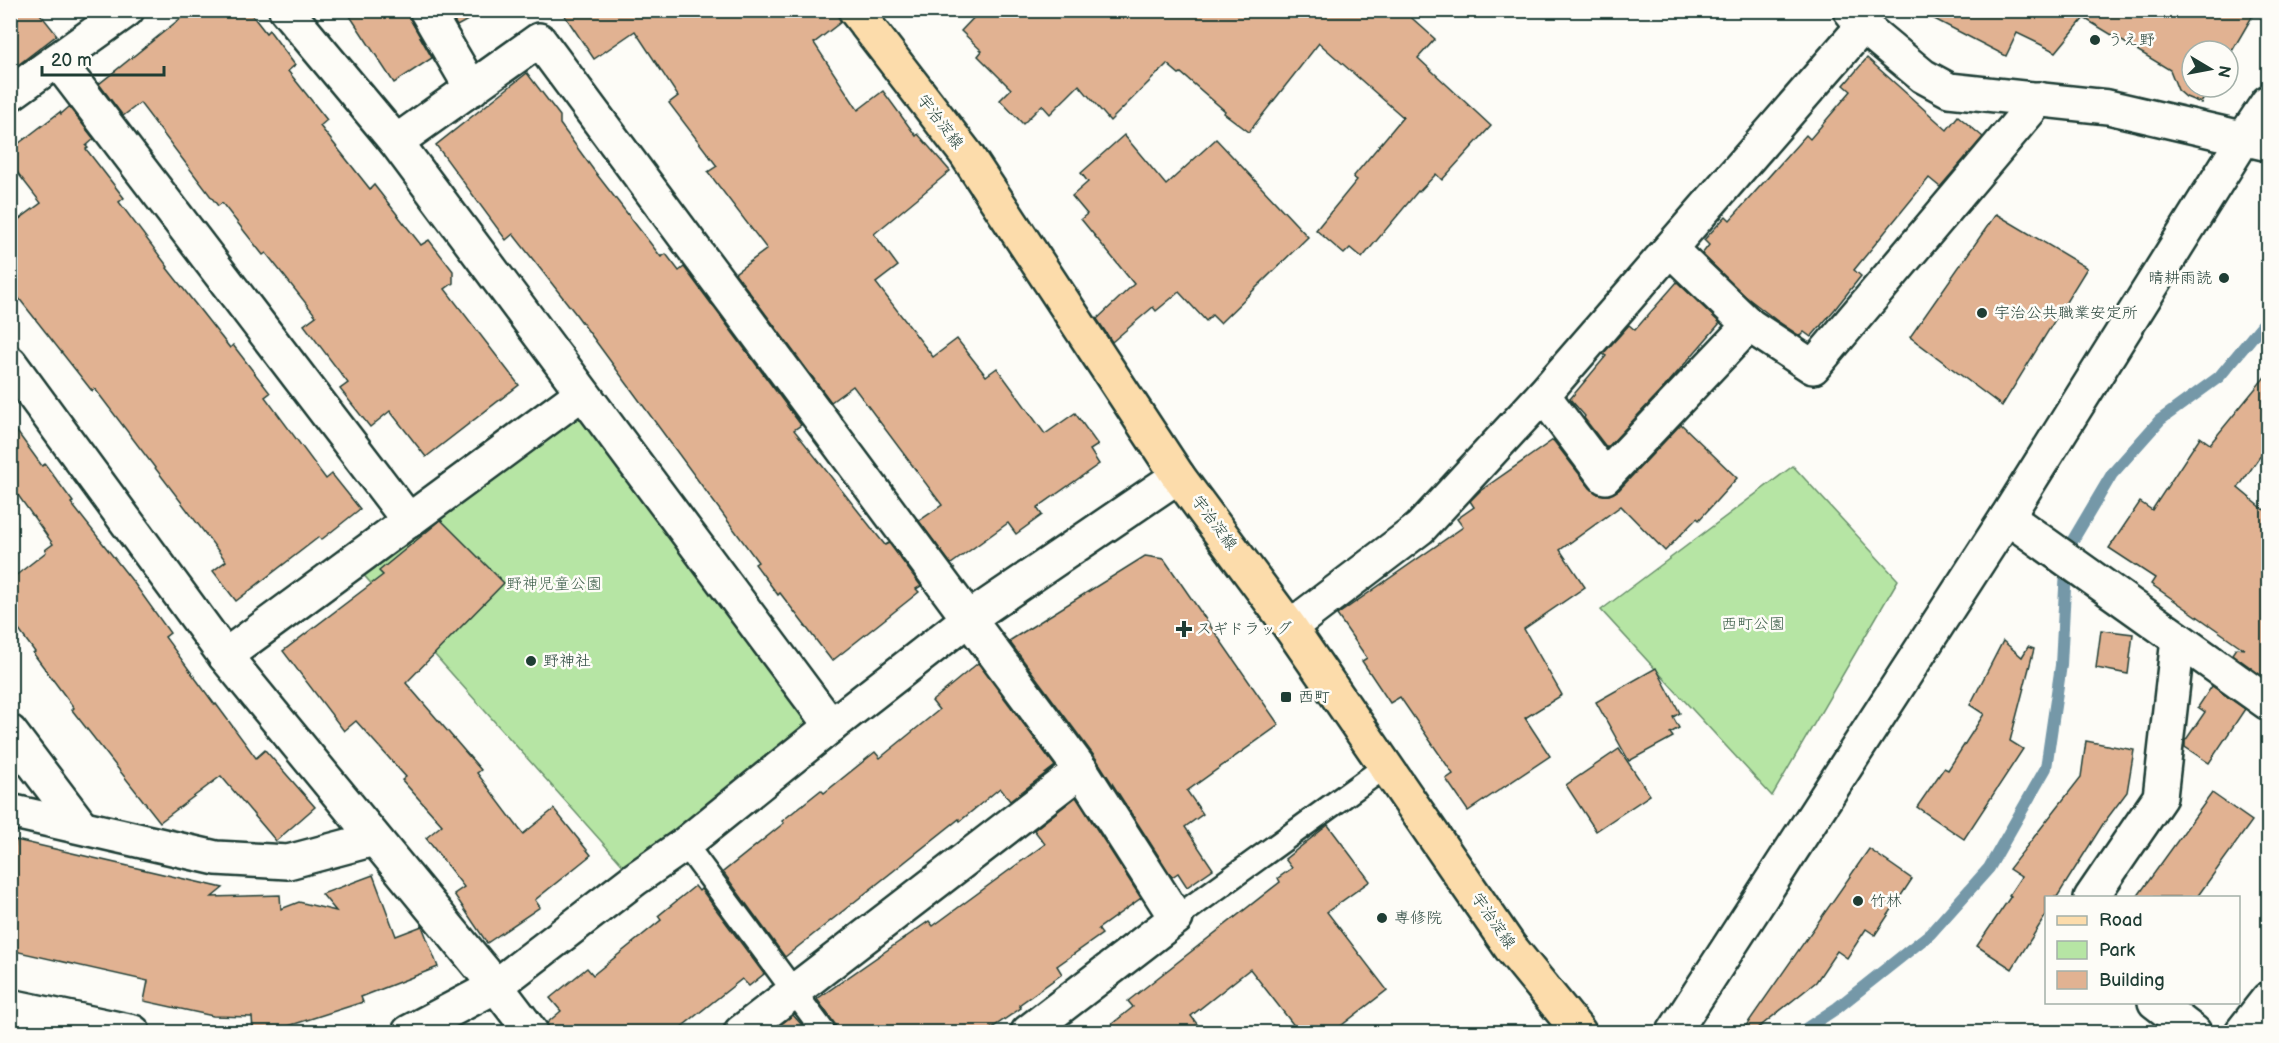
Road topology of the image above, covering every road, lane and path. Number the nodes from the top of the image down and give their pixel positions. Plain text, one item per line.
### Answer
1 (127, 10) edge
2 (286, 10) edge
3 (426, 10) edge
4 (855, 10) edge
5 (1857, 18) edge
6 (57, 60) junction
7 (472, 89) junction
8 (10, 94) edge
9 (2039, 99) junction
10 (2268, 102) edge
11 (2256, 141) edge
12 (396, 142) junction
13 (1670, 249) junction
14 (1749, 325) junction
15 (10, 363) edge
16 (582, 393) junction
17 (1543, 395) junction
18 (1178, 476) junction
19 (2007, 517) junction
20 (409, 521) junction
21 (968, 619) junction
22 (1290, 627) junction
23 (2178, 639) junction
24 (225, 656) junction
25 (2268, 703) edge
26 (831, 726) junction
27 (10, 732) edge
28 (1386, 766) junction
29 (1081, 770) junction
30 (10, 811) edge
31 (81, 826) junction
32 (375, 839) junction
33 (685, 844) junction
34 (2092, 896) edge
35 (1176, 918) junction
36 (496, 986) junction
37 (795, 992) junction
38 (2268, 999) edge
39 (2158, 1004) edge
40 (10, 1006) edge
41 (133, 1032) edge
42 (409, 1032) edge
43 (531, 1032) edge
44 (741, 1032) edge
45 (824, 1032) edge
46 (1028, 1032) edge
47 (1579, 1032) edge
48 (1674, 1032) edge
49 (2194, 1032) edge
50 (2242, 1032) edge

1 - 6 street
2 - 12 street
3 - 7 street
4 - 18 main road, 宇治淀線
5 - 9 street
5 - 13 street
6 - 8 street
6 - 20 street
7 - 12 street
7 - 21 street
9 - 11 street
9 - 14 street
10 - 11 street
11 - 19 street
12 - 16 street
13 - 14 street
13 - 17 street
14 - 17 street
15 - 24 street
16 - 20 street
16 - 26 street
17 - 22 street
18 - 21 street
18 - 22 main road, 宇治淀線
19 - 23 street
19 - 48 street
20 - 24 street
21 - 26 street
21 - 29 street
22 - 28 main road, 宇治淀線
23 - 25 street
23 - 34 street
24 - 32 street
26 - 33 street
27 - 31 street
28 - 35 lane
28 - 47 main road, 宇治淀線
29 - 35 street
29 - 37 street
30 - 31 street
31 - 32 street
32 - 36 street
33 - 36 street
33 - 37 lane
35 - 46 street
36 - 42 street
36 - 43 street
37 - 44 street
37 - 45 lane
38 - 50 street
39 - 49 street
40 - 41 street

